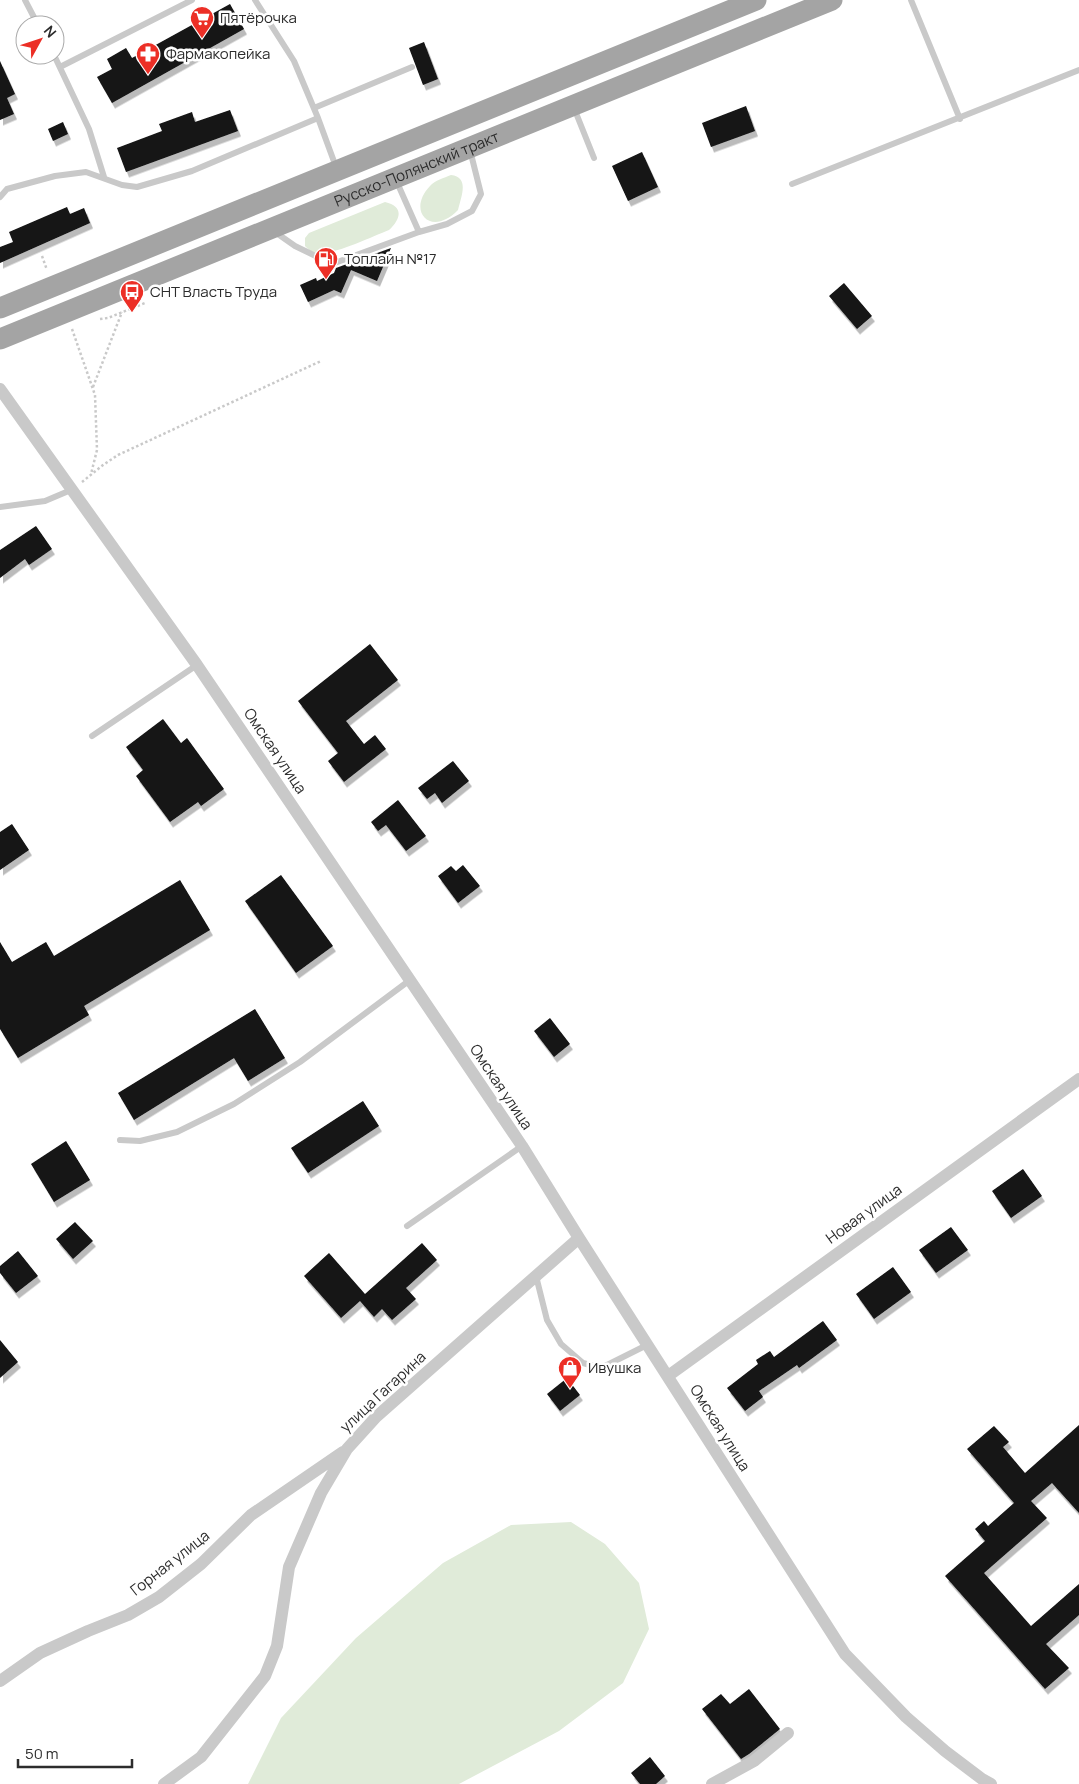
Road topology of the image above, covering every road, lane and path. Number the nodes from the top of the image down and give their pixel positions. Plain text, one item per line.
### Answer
1 (26, 0) edge
2 (192, 0) edge
3 (255, 0) edge
4 (756, 0) edge
5 (832, 0) edge
6 (911, 0) edge
7 (33, 15) edge
8 (60, 67) joint
9 (412, 67) dead end
10 (1079, 70) edge
11 (573, 105) junction
12 (314, 108) junction
13 (318, 118) junction
14 (960, 119) junction
15 (469, 147) junction
16 (594, 158) dead end
17 (337, 170) junction
18 (104, 177) junction
19 (395, 177) junction
20 (792, 184) dead end
21 (0, 197) edge
22 (270, 228) junction
23 (419, 232) junction
24 (42, 256) dead end
25 (48, 270) dead end
26 (145, 302) dead end
27 (0, 308) edge
28 (122, 312) junction
29 (108, 318) dead end
30 (70, 325) dead end
31 (0, 339) edge
32 (321, 361) dead end
33 (92, 388) junction
34 (0, 389) edge
35 (91, 475) junction
36 (71, 490) junction
37 (0, 507) edge
38 (197, 665) junction
39 (92, 736) dead end
40 (410, 980) junction
41 (1079, 1078) edge
42 (120, 1140) dead end
43 (522, 1146) junction
44 (407, 1226) dead end
45 (579, 1238) junction
46 (536, 1276) junction
47 (647, 1345) junction
48 (668, 1376) junction
49 (347, 1449) junction
50 (0, 1681) edge
51 (788, 1733) dead end
52 (164, 1784) edge
53 (712, 1784) edge
54 (991, 1784) edge

1 - 7 lane
2 - 8 lane
3 - 12 lane
4 - 17 main road, Русско-Полянский тракт
5 - 11 main road, Русско-Полянский тракт
6 - 14 lane
8 - 18 lane
9 - 12 lane
10 - 14 lane
11 - 15 main road, Русско-Полянский тракт
11 - 16 lane
12 - 13 lane
13 - 17 lane
13 - 18 lane
14 - 20 lane
15 - 19 main road, Русско-Полянский тракт
15 - 23 lane
17 - 27 main road, Русско-Полянский тракт
18 - 21 lane
19 - 22 main road, Русско-Полянский тракт
19 - 23 lane
22 - 23 lane
22 - 31 main road, Русско-Полянский тракт
24 - 25 path
26 - 28 path
28 - 29 path
28 - 33 path
30 - 33 path
32 - 35 path
33 - 35 path
34 - 36 street, Омская улица
35 - 36 path
36 - 37 lane
36 - 38 street, Омская улица
38 - 39 lane
38 - 40 street, Омская улица
40 - 42 lane
40 - 43 street, Омская улица
41 - 48 street, Новая улица
43 - 44 lane
43 - 45 street, Омская улица
45 - 46 street, улица Гагарина
45 - 47 street, Омская улица
46 - 47 lane
46 - 49 street, улица Гагарина
47 - 48 street, Омская улица
48 - 54 street, Омская улица
49 - 50 street, Горная улица
49 - 52 street, улица Гагарина
51 - 53 street

